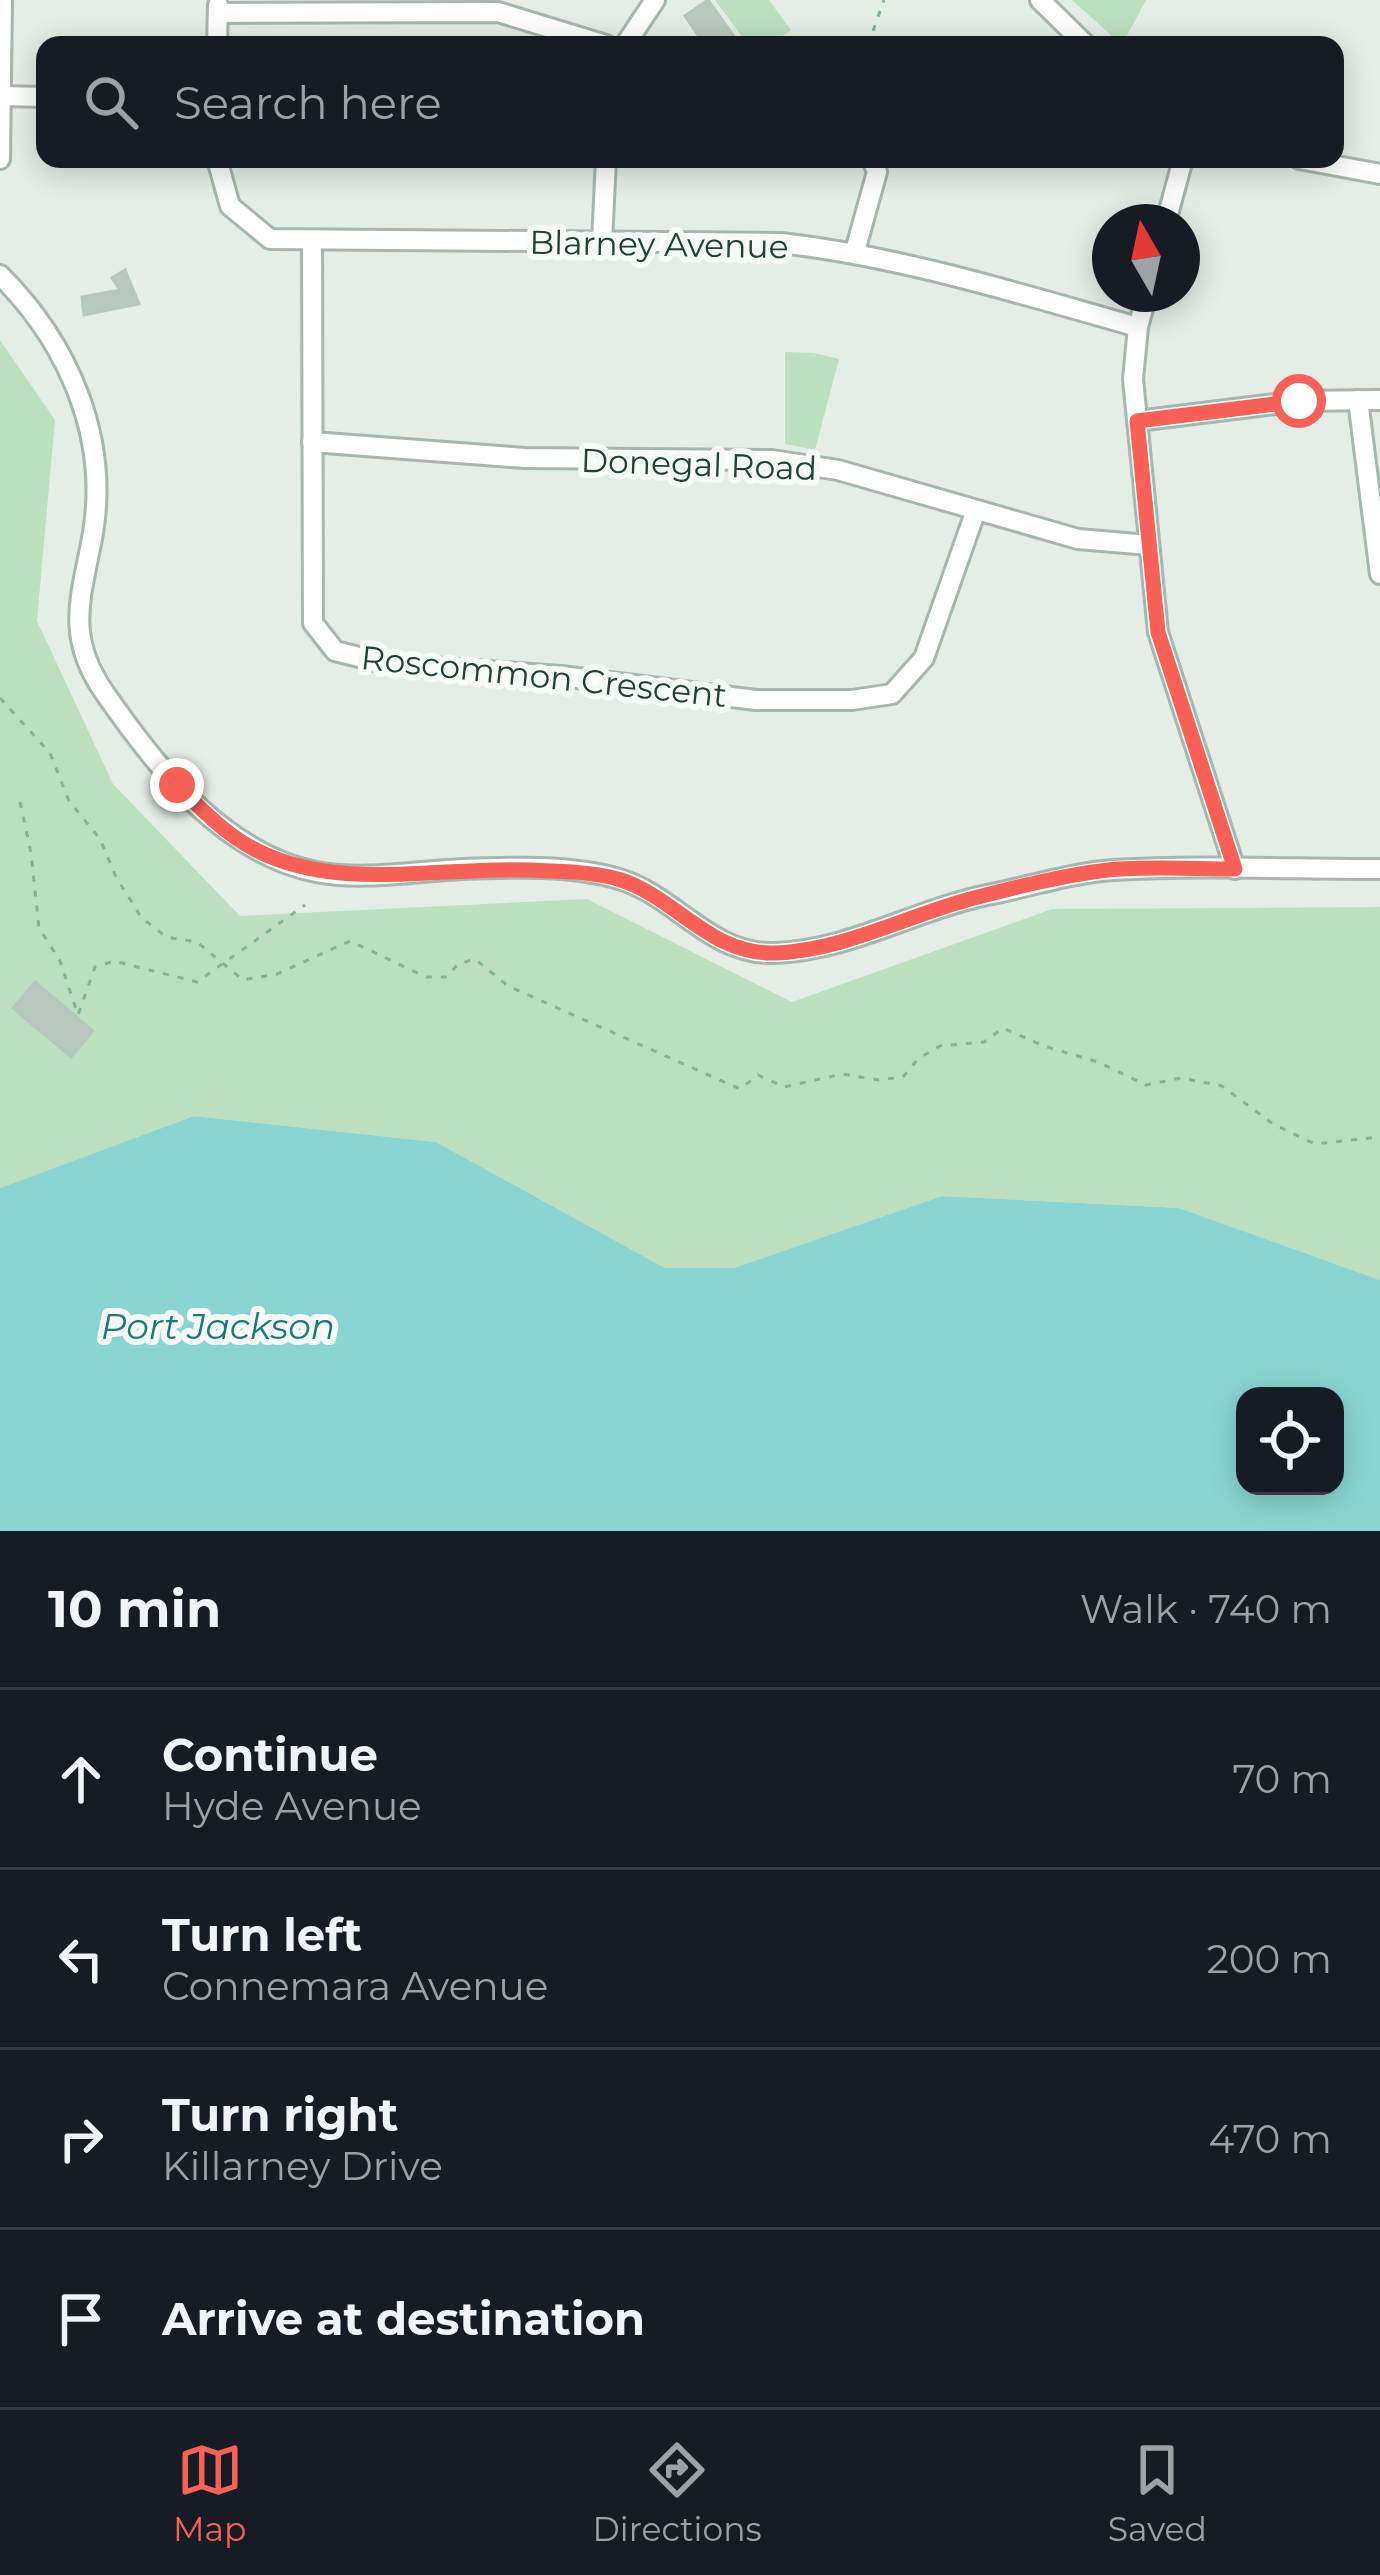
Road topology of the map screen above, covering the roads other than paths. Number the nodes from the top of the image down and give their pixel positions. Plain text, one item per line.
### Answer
1 (2, 0) edge
2 (655, 0) edge
3 (1040, 0) edge
4 (218, 6) edge
5 (577, 36) edge
6 (631, 36) edge
7 (1077, 36) edge
8 (1, 97) edge
9 (36, 97) edge
10 (0, 158) edge
11 (1344, 167) edge
12 (219, 168) edge
13 (606, 168) edge
14 (875, 168) edge
15 (1181, 168) edge
16 (1380, 174) edge
17 (1171, 204) edge
18 (312, 242) junction
19 (602, 242) junction
20 (856, 251) junction
21 (0, 275) edge
22 (1142, 312) edge
23 (1138, 327) junction
24 (1358, 400) junction
25 (1380, 400) edge
26 (1137, 421) junction
27 (311, 442) junction
28 (976, 510) junction
29 (1149, 545) junction
30 (1380, 574) edge
31 (1235, 869) junction
32 (1380, 869) edge

1 - 8 street
2 - 6 street
3 - 7 street
4 - 5 street
8 - 9 street
8 - 10 street
11 - 16 street
12 - 18 street, Blarney Avenue
13 - 19 street
14 - 20 street
15 - 17 street
18 - 19 street, Blarney Avenue
18 - 27 street, Roscommon Crescent
19 - 20 street, Blarney Avenue
20 - 23 street, Blarney Avenue
21 - 31 street
22 - 23 street
23 - 26 street
24 - 25 street
24 - 26 street
24 - 30 street
26 - 29 street
27 - 28 street, Donegal Road
27 - 28 street, Roscommon Crescent
28 - 29 street, Donegal Road
29 - 31 street
31 - 32 street

